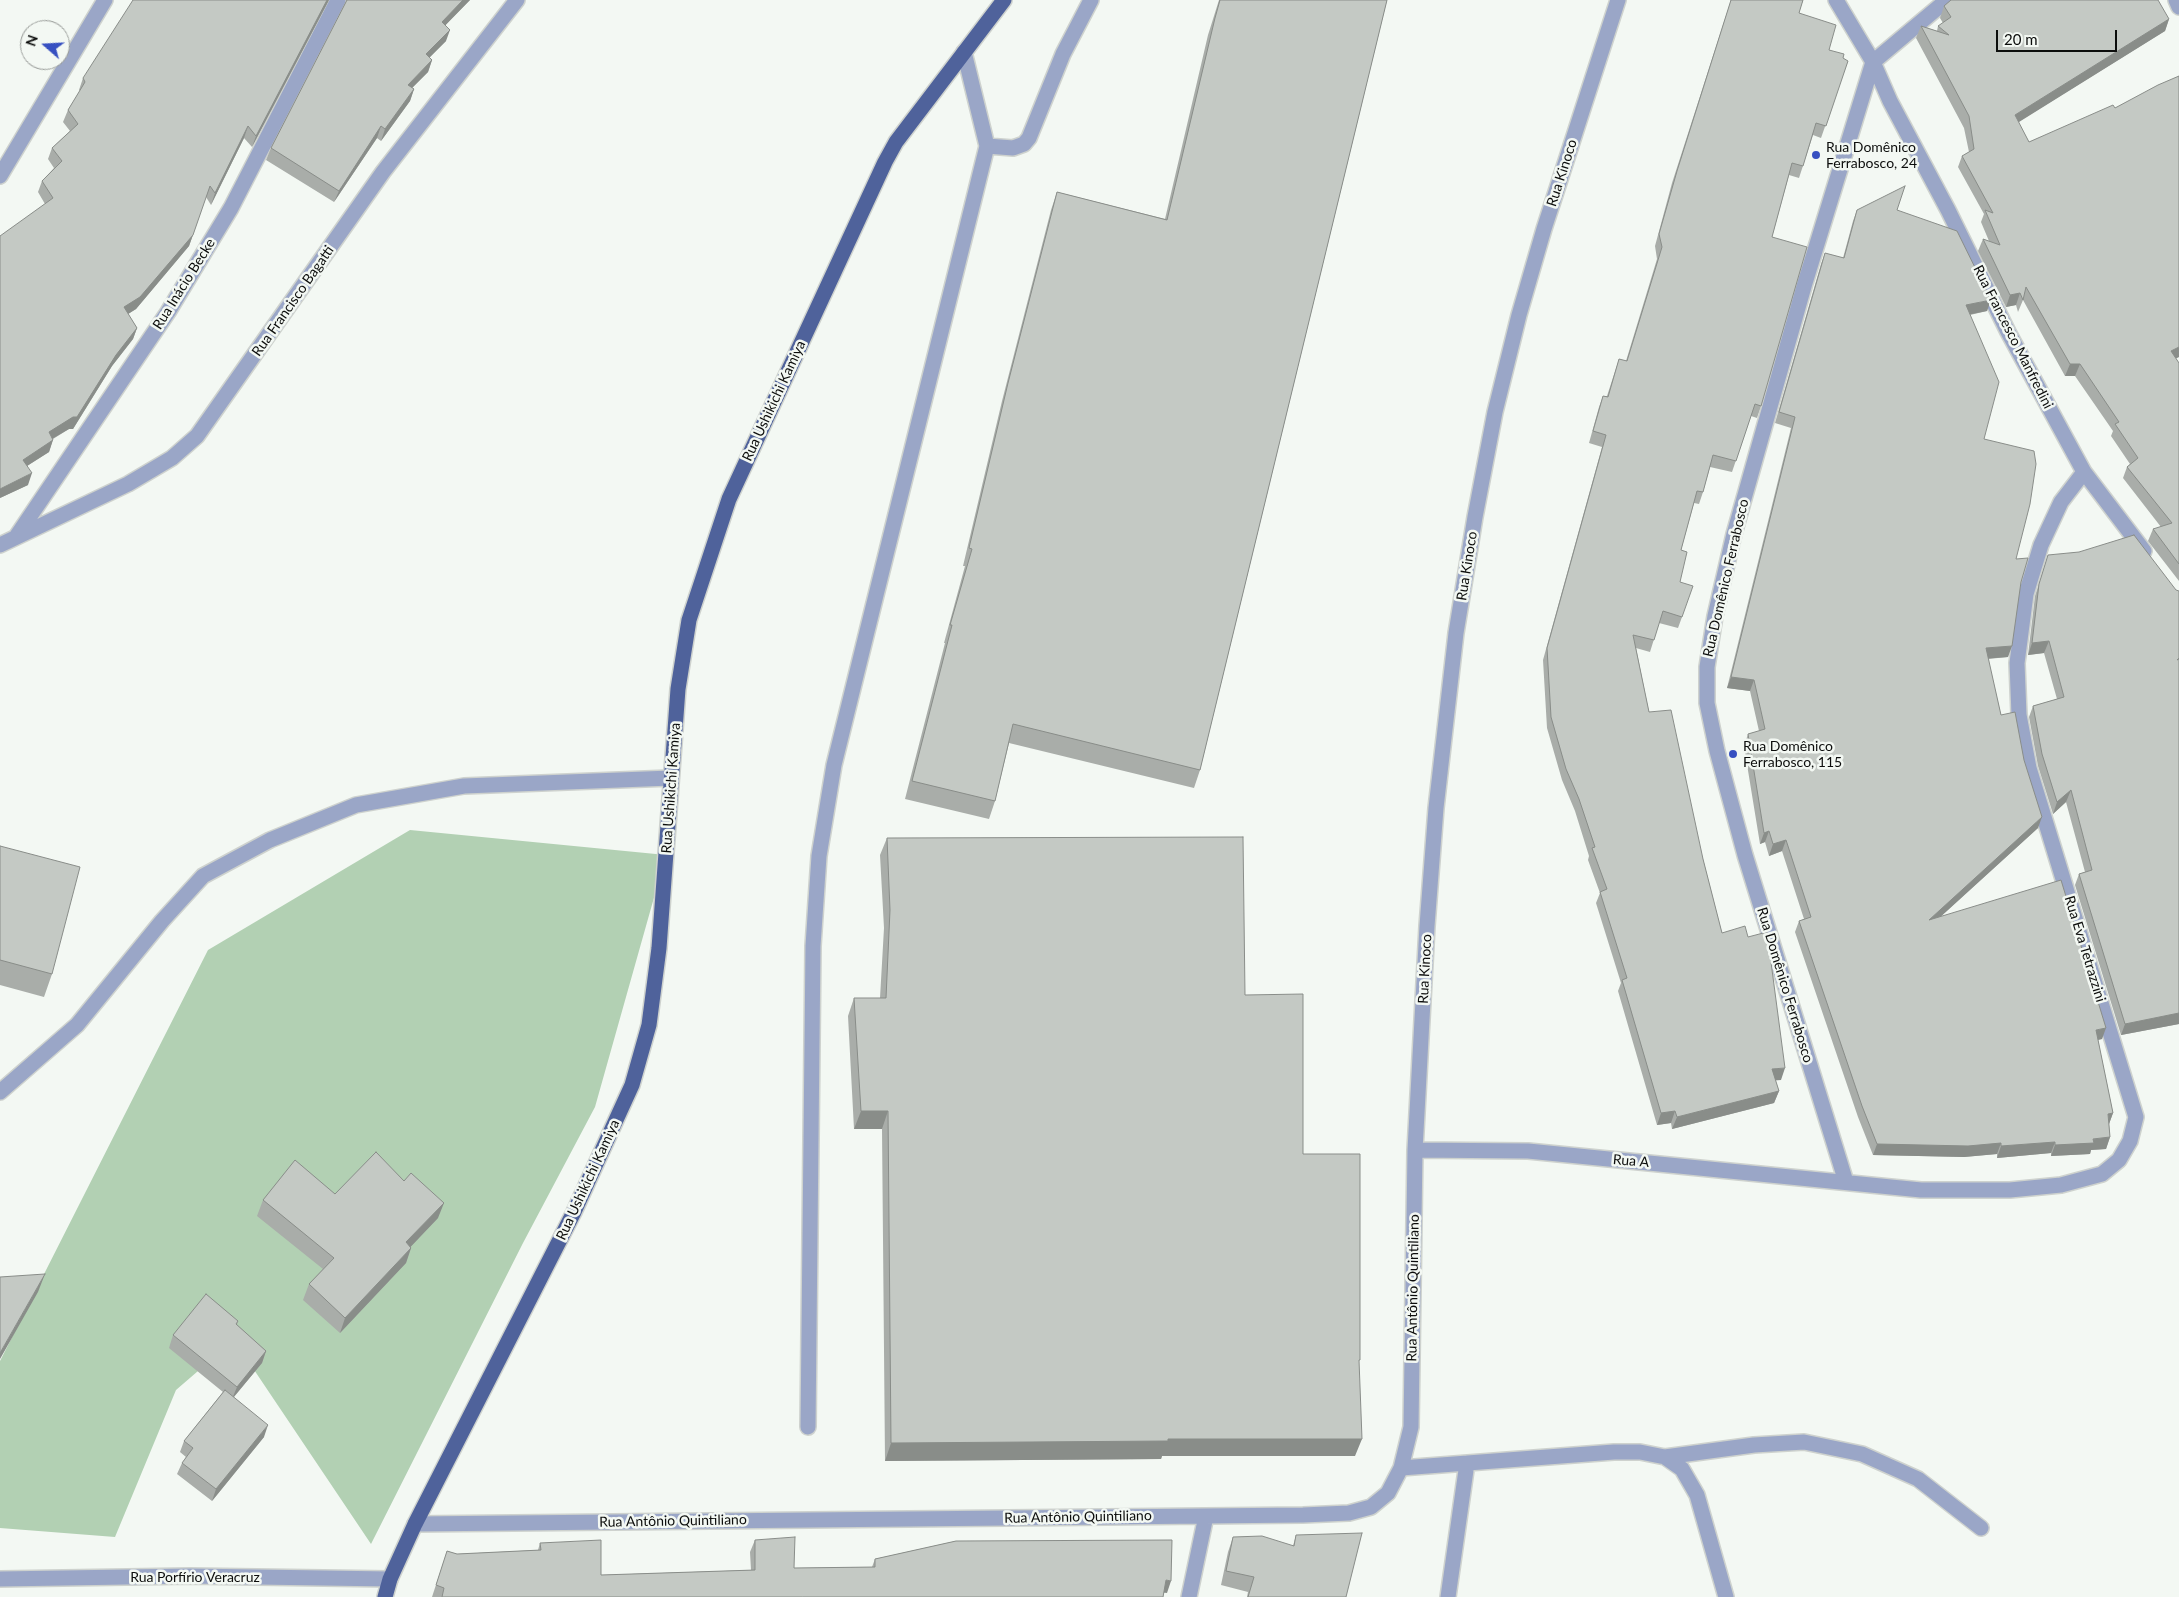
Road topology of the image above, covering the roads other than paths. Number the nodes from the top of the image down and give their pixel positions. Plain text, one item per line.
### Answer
1 (105, 0) edge
2 (338, 0) edge
3 (517, 0) edge
4 (1004, 0) edge
5 (1091, 0) edge
6 (1618, 0) edge
7 (1836, 0) edge
8 (1947, 0) edge
9 (2176, 0) edge
10 (2179, 6) edge
11 (964, 52) junction
12 (1873, 62) junction
13 (987, 146) junction
14 (0, 176) edge
15 (2084, 472) junction
16 (15, 538) junction
17 (0, 545) edge
18 (2151, 560) edge
19 (671, 778) junction
20 (0, 1092) edge
21 (1415, 1150) junction
22 (1846, 1182) junction
23 (808, 1427) dead end
24 (1664, 1457) junction
25 (1467, 1463) junction
26 (1401, 1468) junction
27 (1206, 1516) junction
28 (415, 1524) junction
29 (1981, 1528) dead end
30 (0, 1579) edge
31 (390, 1579) junction
32 (385, 1597) edge
33 (1189, 1597) edge
34 (1448, 1597) edge
35 (1726, 1597) edge

1 - 14 street
2 - 16 street, Rua Inácio Becke
3 - 16 street, Rua Francisco Bagatti
4 - 11 main road, Rua Ushikichi Kamiya
5 - 13 street
6 - 21 street, Rua Kinoco
7 - 12 street
8 - 12 street
9 - 10 street
11 - 13 street
11 - 19 main road, Rua Ushikichi Kamiya
12 - 15 street, Rua Francesco Manfredini
12 - 22 street, Rua Domênico Ferrabosco
13 - 23 street
15 - 18 street, Rua Francesco Manfredini
15 - 22 street, Rua Eva Tetrazzini
16 - 17 street
19 - 20 street
19 - 28 main road, Rua Ushikichi Kamiya
21 - 22 street, Rua A
21 - 26 street, Rua Antônio Quintiliano
24 - 25 street
24 - 29 street
24 - 35 street
25 - 26 street
25 - 34 street
26 - 27 street, Rua Antônio Quintiliano
27 - 28 street, Rua Antônio Quintiliano
27 - 33 street
28 - 31 main road, Rua Ushikichi Kamiya
30 - 31 street, Rua Porfírio Veracruz
31 - 32 main road, Rua Ushikichi Kamiya

